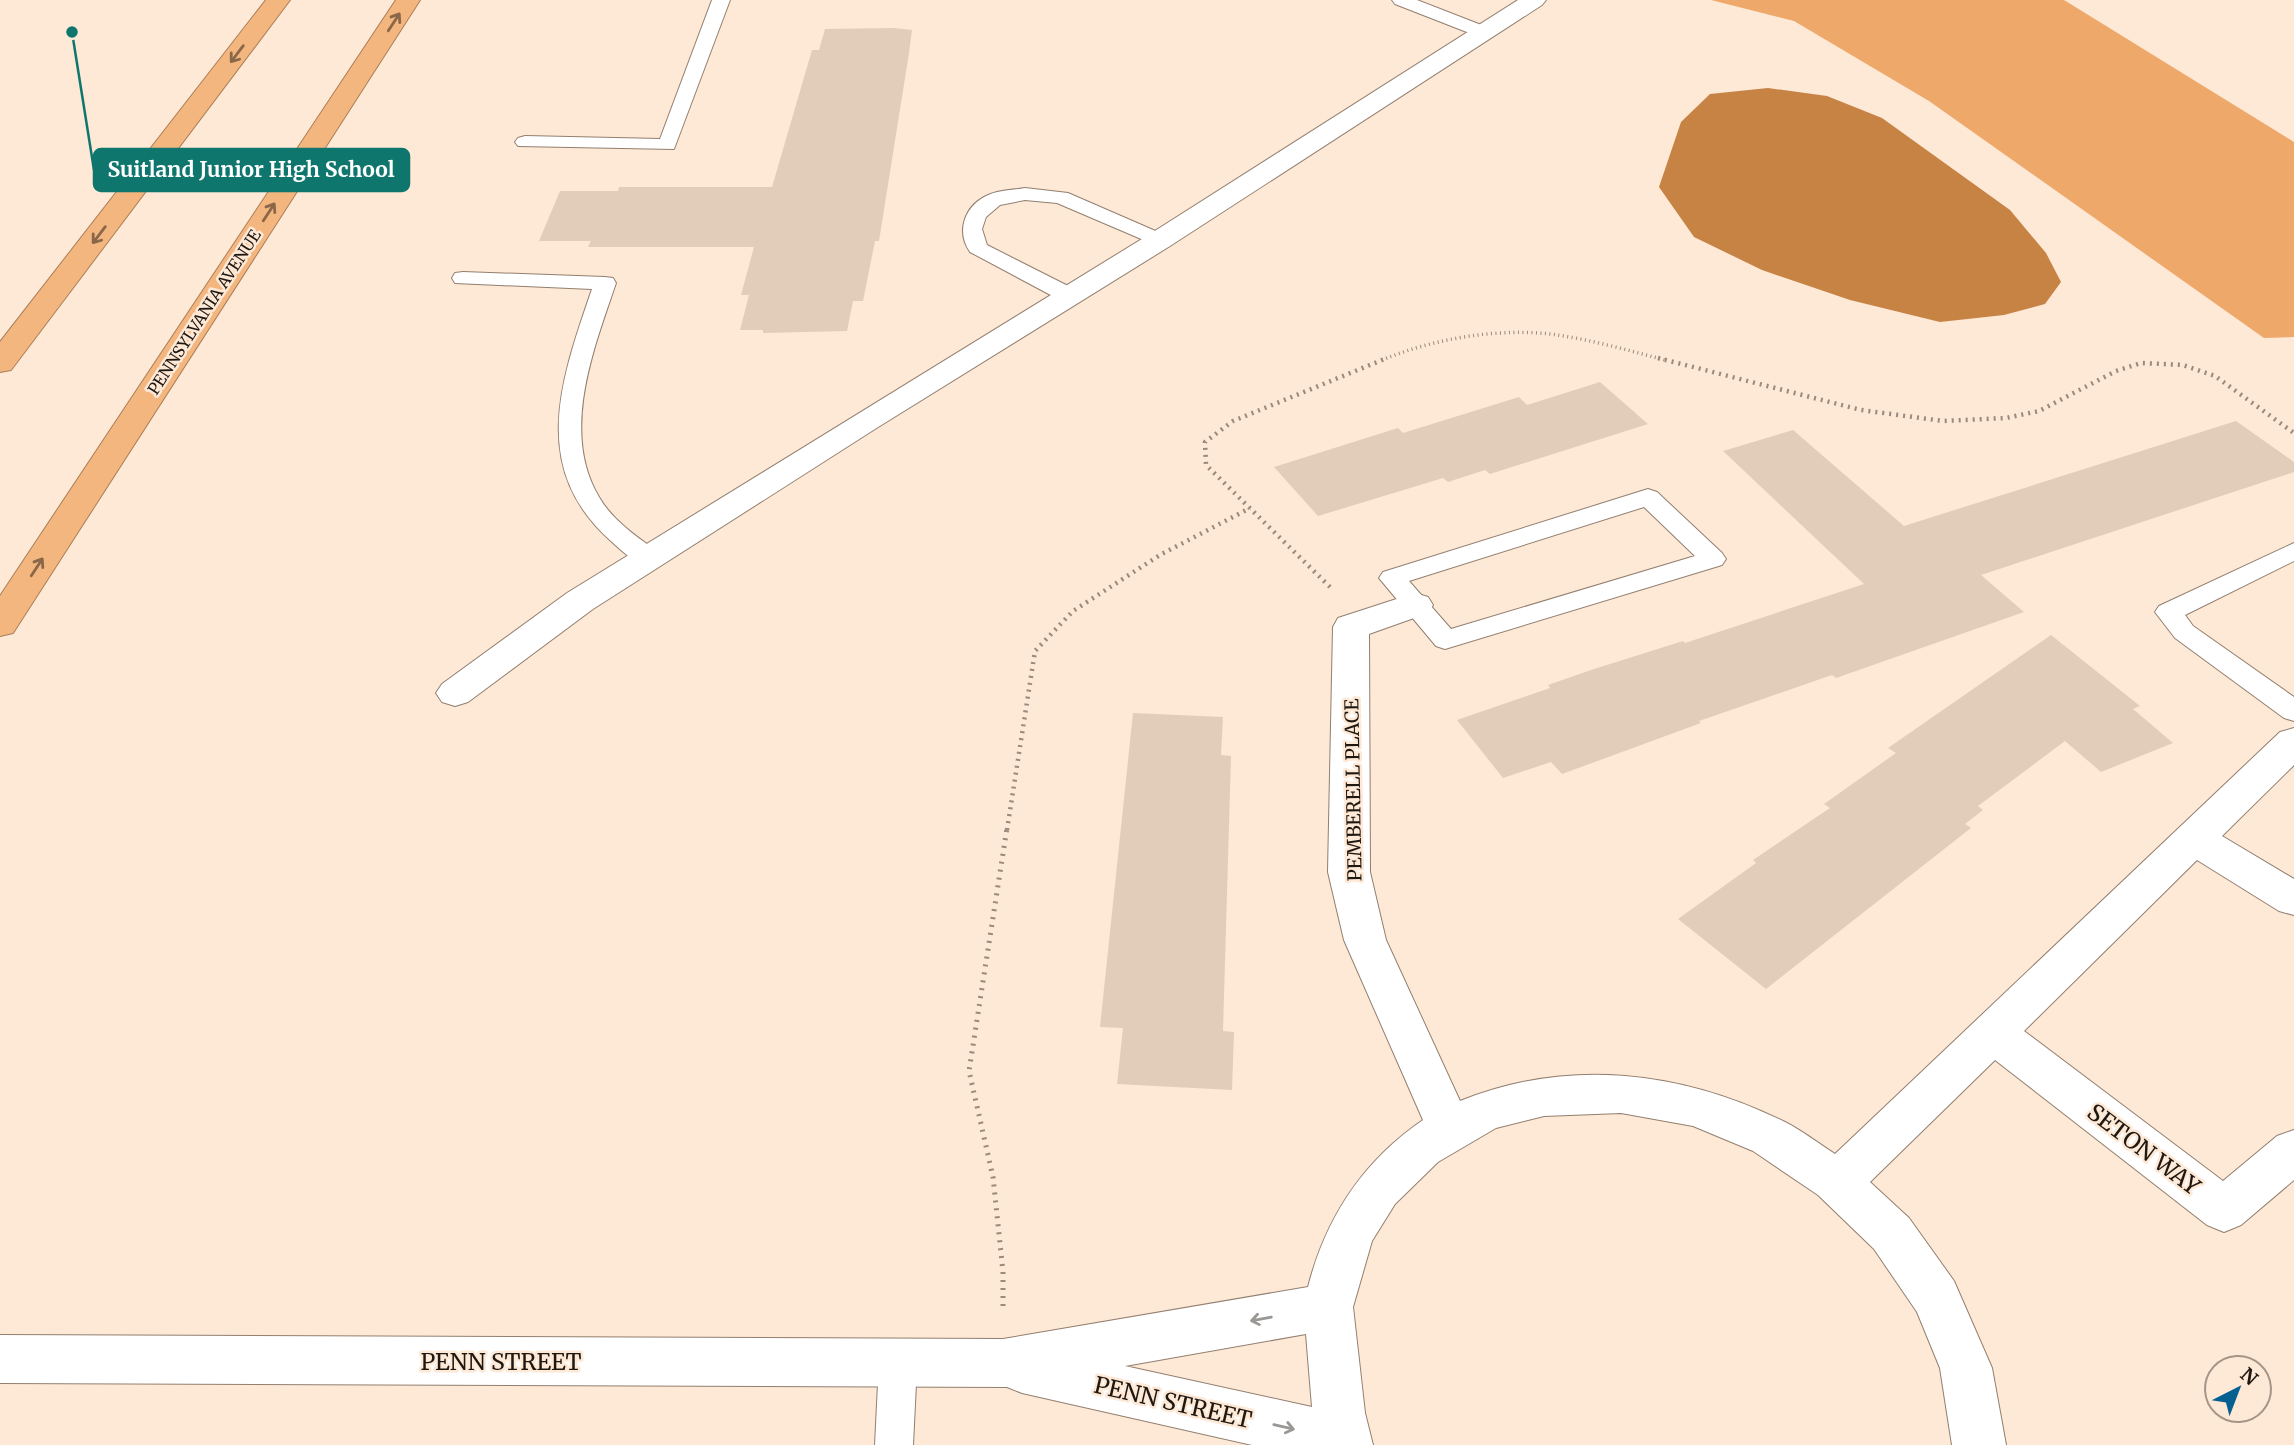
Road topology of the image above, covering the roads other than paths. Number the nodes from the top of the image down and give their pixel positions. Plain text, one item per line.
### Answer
1 (278, 0) edge
2 (408, 0) edge
3 (721, 0) edge
4 (1401, 0) edge
5 (1534, 0) edge
6 (1483, 32) junction
7 (525, 142) dead end
8 (1160, 240) junction
9 (464, 278) dead end
10 (1068, 295) junction
11 (0, 363) edge
12 (2294, 551) edge
13 (649, 558) junction
14 (1415, 605) junction
15 (0, 624) edge
16 (455, 693) dead end
17 (2294, 711) edge
18 (2294, 743) edge
19 (2196, 839) junction
20 (2294, 899) edge
21 (1992, 1032) junction
22 (1449, 1127) junction
23 (2294, 1151) edge
24 (1838, 1182) junction
25 (1328, 1307) junction
26 (0, 1359) edge
27 (898, 1363) junction
28 (1003, 1363) junction
29 (1345, 1443) edge
30 (894, 1445) edge
31 (1979, 1445) edge

1 -> 11 highway
15 -> 2 highway, PENNSYLVANIA AVENUE
3 - 7 lane
4 - 6 lane
5 - 6 street
6 - 8 street
8 - 10 street
8 - 10 lane
9 - 13 lane
10 - 13 street
12 - 17 lane
13 - 16 street
14 - 14 lane
14 - 22 street, PEMBERELL PLACE
18 - 19 street
19 - 20 street
19 - 21 street
21 - 23 street, SETON WAY
21 - 24 street
22 - 24 street
22 - 25 street
24 - 31 street
25 -> 28 street, PENN STREET
25 - 29 street
26 - 27 street, PENN STREET
27 - 28 street, PENN STREET
27 - 30 lane
28 -> 29 street, PENN STREET

